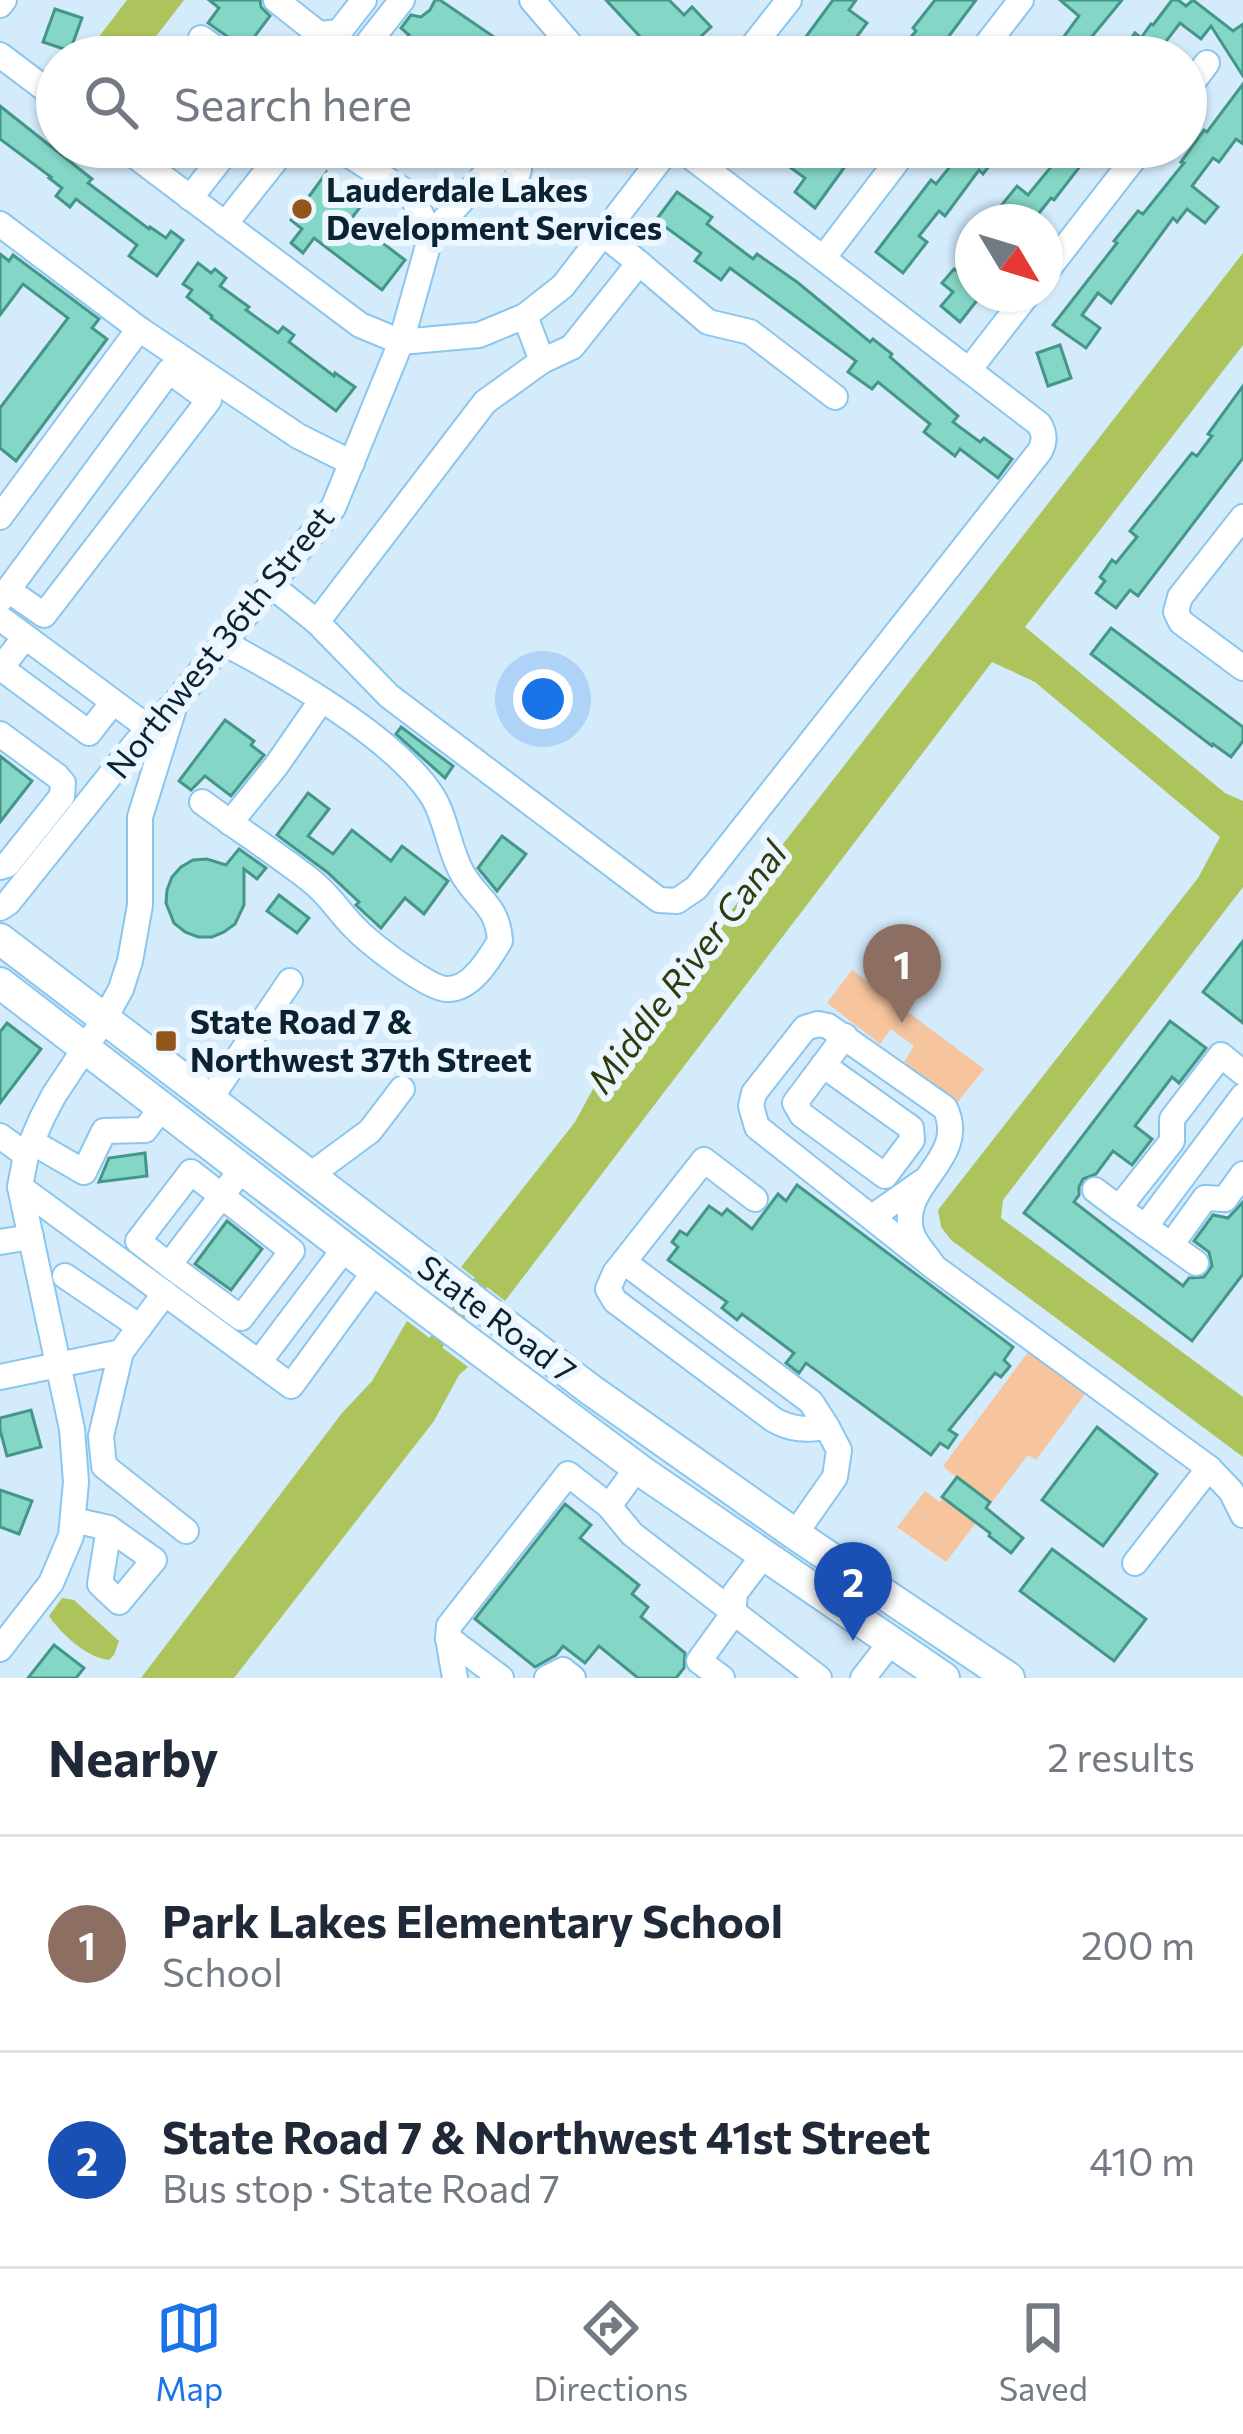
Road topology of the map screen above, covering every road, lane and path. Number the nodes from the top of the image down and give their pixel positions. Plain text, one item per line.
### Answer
1 (276, 0) edge
2 (364, 0) edge
3 (402, 0) edge
4 (532, 0) edge
5 (789, 0) edge
6 (1021, 0) edge
7 (319, 34) joint
8 (374, 36) edge
9 (557, 36) edge
10 (761, 36) edge
11 (993, 36) edge
12 (0, 55) edge
13 (36, 82) edge
14 (151, 168) edge
15 (214, 168) edge
16 (269, 168) edge
17 (369, 168) edge
18 (519, 168) edge
19 (657, 168) edge
20 (703, 168) edge
21 (892, 168) edge
22 (1127, 168) edge
23 (190, 198) junction
24 (0, 224) edge
25 (225, 224) junction
26 (603, 234) junction
27 (430, 235) junction
28 (1063, 250) edge
29 (824, 257) junction
30 (639, 263) junction
31 (1014, 312) edge
32 (525, 316) junction
33 (139, 329) junction
34 (401, 342) junction
35 (542, 361) junction
36 (969, 370) junction
37 (835, 397) dead end
38 (352, 463) junction
39 (10, 483) edge
40 (0, 517) edge
41 (1243, 517) edge
42 (272, 586) junction
43 (4, 595) edge
44 (0, 618) edge
45 (317, 622) junction
46 (25, 637) junction
47 (224, 644) junction
48 (1, 668) edge
49 (1243, 668) edge
50 (113, 701) junction
51 (321, 701) junction
52 (175, 703) junction
53 (150, 729) junction
54 (0, 734) edge
55 (202, 802) dead end
56 (230, 823) junction
57 (0, 867) edge
58 (0, 908) edge
59 (0, 938) edge
60 (290, 981) dead end
61 (0, 983) edge
62 (105, 1018) junction
63 (845, 1036) junction
64 (86, 1048) junction
65 (823, 1065) junction
66 (1243, 1073) edge
67 (402, 1088) dead end
68 (1243, 1096) edge
69 (210, 1099) junction
70 (162, 1106) junction
71 (0, 1136) edge
72 (29, 1148) junction
73 (242, 1169) junction
74 (1243, 1174) edge
75 (309, 1176) junction
76 (885, 1176) junction
77 (922, 1182) junction
78 (20, 1187) junction
79 (1095, 1190) dead end
80 (221, 1196) junction
81 (754, 1199) dead end
82 (1119, 1208) junction
83 (866, 1213) junction
84 (1145, 1227) junction
85 (31, 1237) junction
86 (0, 1242) edge
87 (1171, 1245) junction
88 (345, 1248) junction
89 (624, 1262) junction
90 (1196, 1263) dead end
91 (169, 1265) junction
92 (934, 1267) junction
93 (375, 1271) junction
94 (65, 1276) dead end
95 (165, 1293) junction
96 (140, 1327) junction
97 (121, 1352) junction
98 (259, 1362) junction
99 (57, 1363) junction
100 (0, 1376) edge
101 (827, 1427) junction
102 (638, 1468) junction
103 (1209, 1468) junction
104 (609, 1506) junction
105 (1243, 1515) edge
106 (73, 1520) junction
107 (109, 1528) dead end
108 (185, 1531) dead end
109 (794, 1534) junction
110 (763, 1556) junction
111 (828, 1556) junction
112 (1135, 1563) dead end
113 (733, 1614) junction
114 (448, 1638) junction
115 (891, 1642) junction
116 (0, 1649) edge
117 (693, 1669) edge
118 (455, 1678) edge
119 (501, 1678) edge
120 (547, 1678) edge
121 (573, 1678) edge
122 (722, 1678) edge
123 (819, 1678) edge
124 (863, 1678) edge
125 (944, 1678) edge
126 (1009, 1678) edge

1 - 7 street
2 - 7 street
3 - 8 street
4 - 9 street
5 - 10 street
6 - 11 street
12 - 13 street
14 - 23 street
15 - 23 street
16 - 25 street
17 - 27 street
18 - 27 street
19 - 26 street
20 - 29 street
21 - 29 street
22 - 28 street
23 - 25 street
24 - 33 street
25 - 34 street
26 - 30 street
26 - 32 street
27 - 34 street, Northwest 36th Street
29 - 36 street
30 - 35 street
30 - 37 street
31 - 36 street
32 - 34 street
32 - 35 street
33 - 38 street
33 - 39 street
34 - 38 street, Northwest 36th Street
35 - 45 street
36 - 45 street
38 - 42 street, Northwest 36th Street
39 - 40 street
41 - 49 street
42 - 45 street
42 - 47 street, Northwest 36th Street
43 - 43 street
44 - 46 street
46 - 48 street
46 - 50 street
47 - 51 street
47 - 52 street, Northwest 36th Street
48 - 50 street
50 - 53 street
51 - 56 street
51 - 56 street
52 - 53 street, Northwest 36th Street
52 - 62 street
53 - 58 street, Northwest 36th Street
54 - 57 street
55 - 56 street
59 - 62 main road, State Road 7
60 - 69 street
61 - 64 main road, State Road 7
62 - 64 street
62 - 69 main road, State Road 7
63 - 65 street
63 - 77 street
63 - 83 street
64 - 70 main road, State Road 7
64 - 72 street
65 - 76 street
65 - 76 street
66 - 82 street
67 - 75 street
68 - 84 street
69 - 75 main road, State Road 7
70 - 72 street
70 - 73 main road, State Road 7
71 - 72 street
72 - 78 street
73 - 80 street
73 - 88 main road, State Road 7
74 - 87 street
75 - 109 main road, State Road 7
76 - 83 street
77 - 83 street
77 - 92 street
78 - 85 street
78 - 95 street
79 - 82 street
80 - 91 street
80 - 91 street
80 - 91 street
81 - 89 street
82 - 84 street
83 - 92 street
84 - 87 street
85 - 86 street
85 - 99 street
87 - 90 street
88 - 93 main road, State Road 7
88 - 98 street
89 - 101 street
89 - 101 street
92 - 103 street
93 - 98 street
93 - 102 main road, State Road 7
94 - 96 street
95 - 96 street
95 - 98 street
96 - 97 street
97 - 99 street
97 - 108 street
99 - 100 street
99 - 106 street
101 - 109 street
102 - 104 street
102 - 110 main road, State Road 7
103 - 105 street
103 - 112 street
104 - 113 street
104 - 114 street
106 - 107 street
106 - 116 street
109 - 111 main road, State Road 7
110 - 111 main road
110 - 113 street
110 - 115 main road, State Road 7
111 - 126 main road, State Road 7
113 - 117 street
113 - 123 street
114 - 118 street
114 - 119 street
115 - 124 street
115 - 125 main road, State Road 7
117 - 122 street
120 - 121 street

